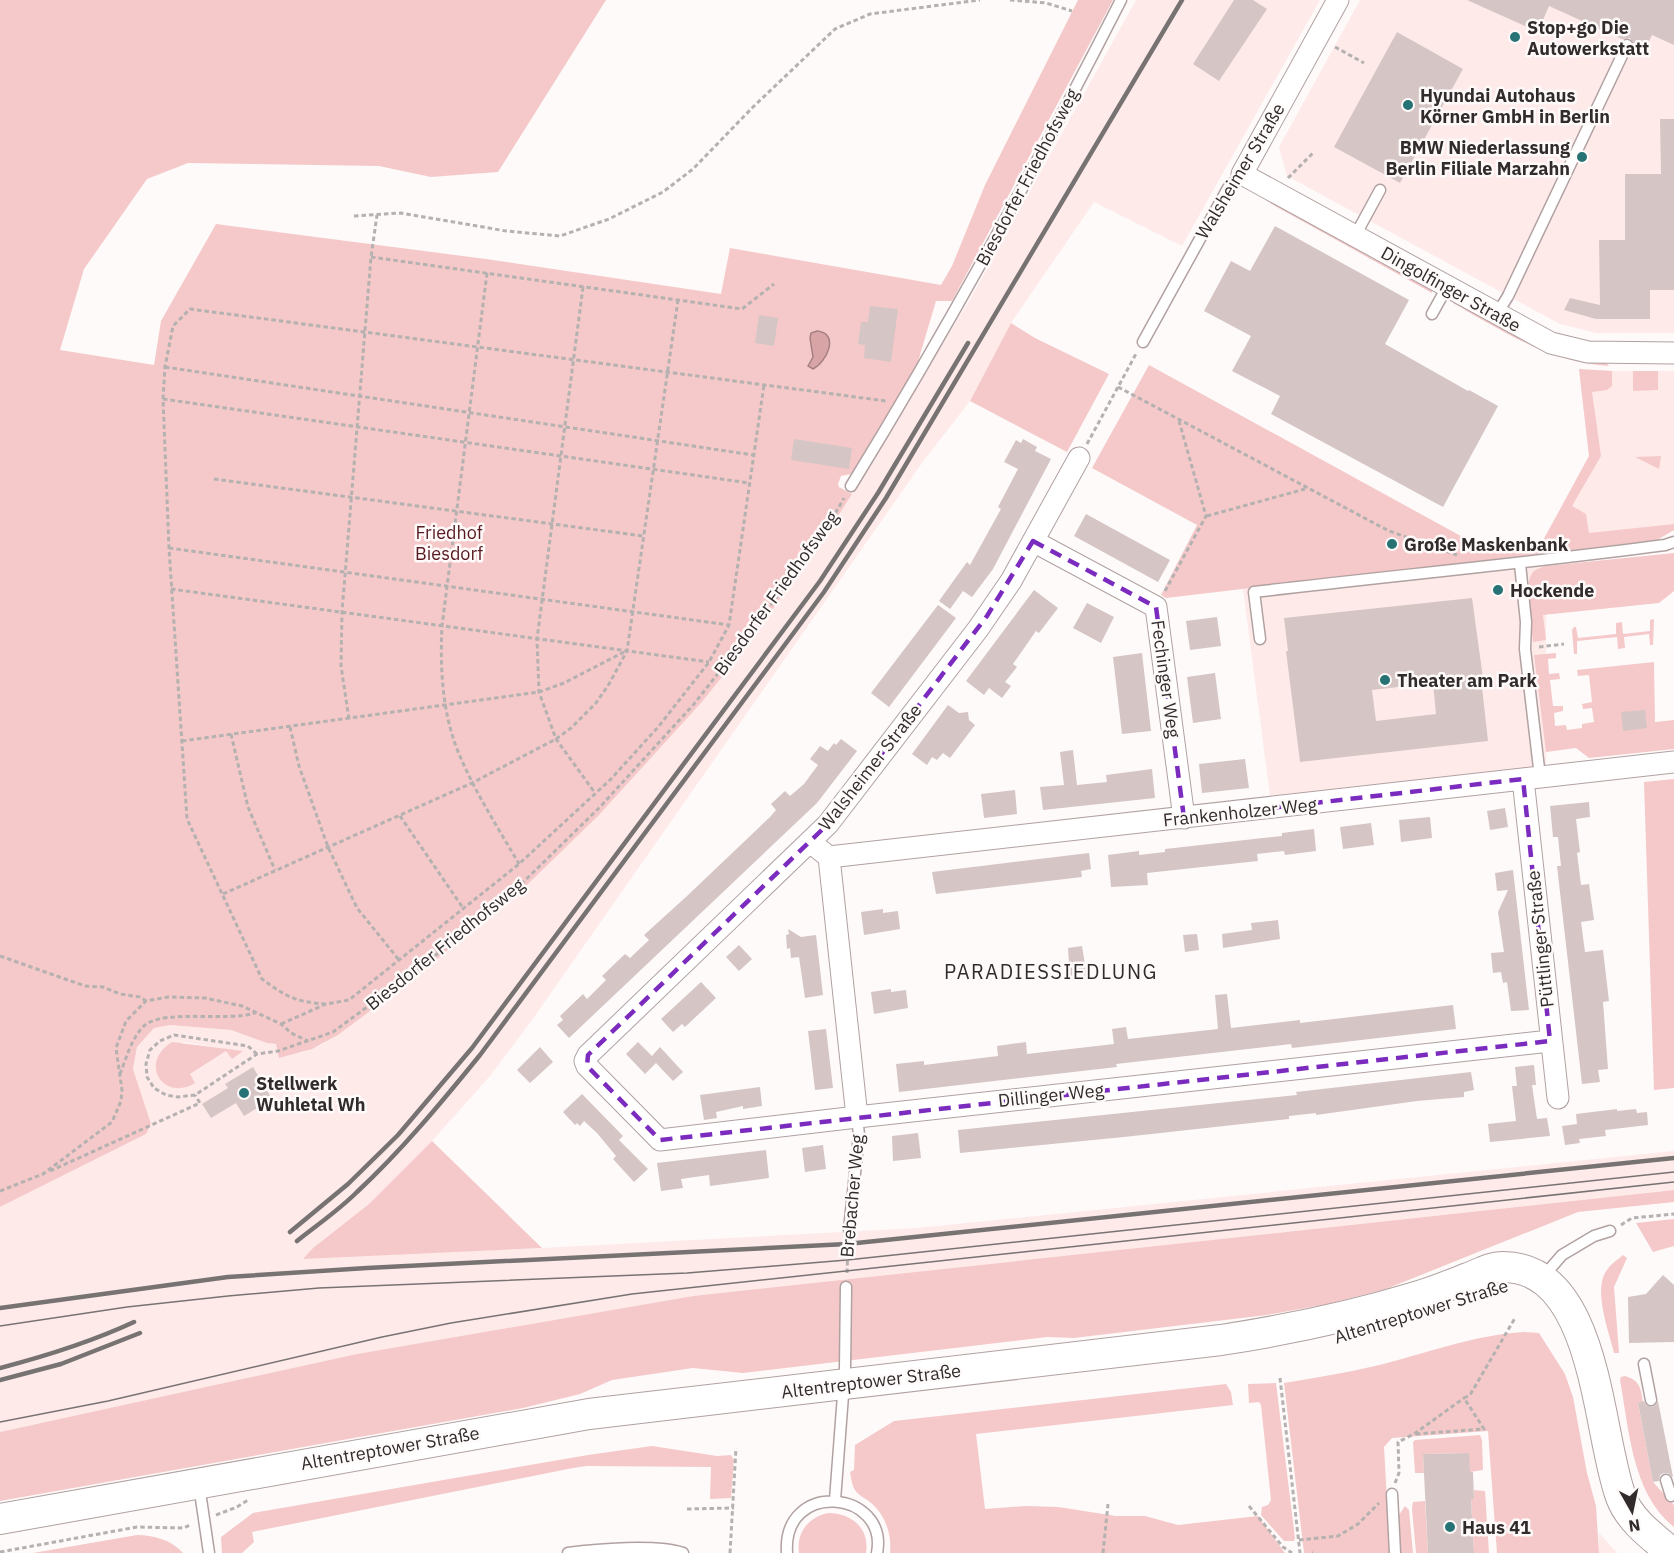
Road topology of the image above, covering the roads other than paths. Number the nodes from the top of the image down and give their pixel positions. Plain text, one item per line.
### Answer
1 (1121, 0) edge
2 (1338, 0) edge
3 (1627, 45) dead end
4 (1242, 174) junction
5 (1380, 190) dead end
6 (1355, 236) junction
7 (1447, 287) junction
8 (1432, 314) dead end
9 (1497, 314) junction
10 (1143, 342) road end
11 (1674, 353) edge
12 (1079, 458) road end
13 (851, 486) road end
14 (1033, 541) junction
15 (1674, 542) edge
16 (1520, 564) junction
17 (1260, 639) dead end
18 (1674, 762) edge
19 (1531, 778) junction
20 (1184, 818) junction
21 (810, 842) junction
22 (829, 857) junction
23 (1550, 1041) junction
24 (585, 1061) joint
25 (1558, 1098) dead end
26 (857, 1116) junction
27 (849, 1230) road end
28 (1610, 1231) road end
29 (1539, 1279) junction
30 (846, 1287) road end
31 (1644, 1364) dead end
32 (844, 1393) junction
33 (1651, 1400) dead end
34 (1666, 1480) dead end
35 (1392, 1494) road end
36 (1671, 1496) dead end
37 (835, 1500) junction
38 (201, 1501) junction
39 (0, 1519) edge
40 (0, 1537) edge
41 (209, 1553) edge
42 (568, 1553) edge
43 (683, 1553) edge
44 (787, 1553) edge
45 (877, 1553) edge
46 (1395, 1553) edge
47 (1672, 1553) edge

1 - 13 lane, Biesdorfer Friedhofsweg
2 - 4 street, Walsheimer Straße
3 - 9 lane
4 - 6 street, Dingolfinger Straße
4 - 10 lane, Walsheimer Straße
5 - 6 lane
6 - 7 street, Dingolfinger Straße
7 - 8 lane
7 - 9 street, Dingolfinger Straße
9 - 11 street, Dingolfinger Straße
12 - 14 street, Walsheimer Straße
14 - 20 street, Fechinger Weg
14 - 21 street, Walsheimer Straße
15 - 16 lane
16 - 17 lane
16 - 19 lane
18 - 19 street, Frankenholzer Weg
19 - 20 street, Frankenholzer Weg
19 - 23 street, Püttlinger Straße
20 - 22 street, Frankenholzer Weg
21 - 22 street
21 - 24 street, Walsheimer Straße
22 - 26 street, Brebacher Weg
23 - 25 street, Püttlinger Straße
23 - 26 street, Dillinger Weg
24 - 26 street, Dillinger Weg
26 - 27 lane, Brebacher Weg
28 - 29 lane
29 - 32 main road, Altentreptower Straße
29 - 47 main road, Altentreptower Straße
30 - 32 lane
31 - 33 lane
32 - 37 lane
32 - 38 main road, Altentreptower Straße
32 - 38 main road, Altentreptower Straße
34 - 36 lane
35 - 46 lane
37 - 44 lane
37 - 45 lane
38 - 39 main road, Altentreptower Straße
38 - 40 main road, Altentreptower Straße
38 - 41 lane
42 - 43 lane

